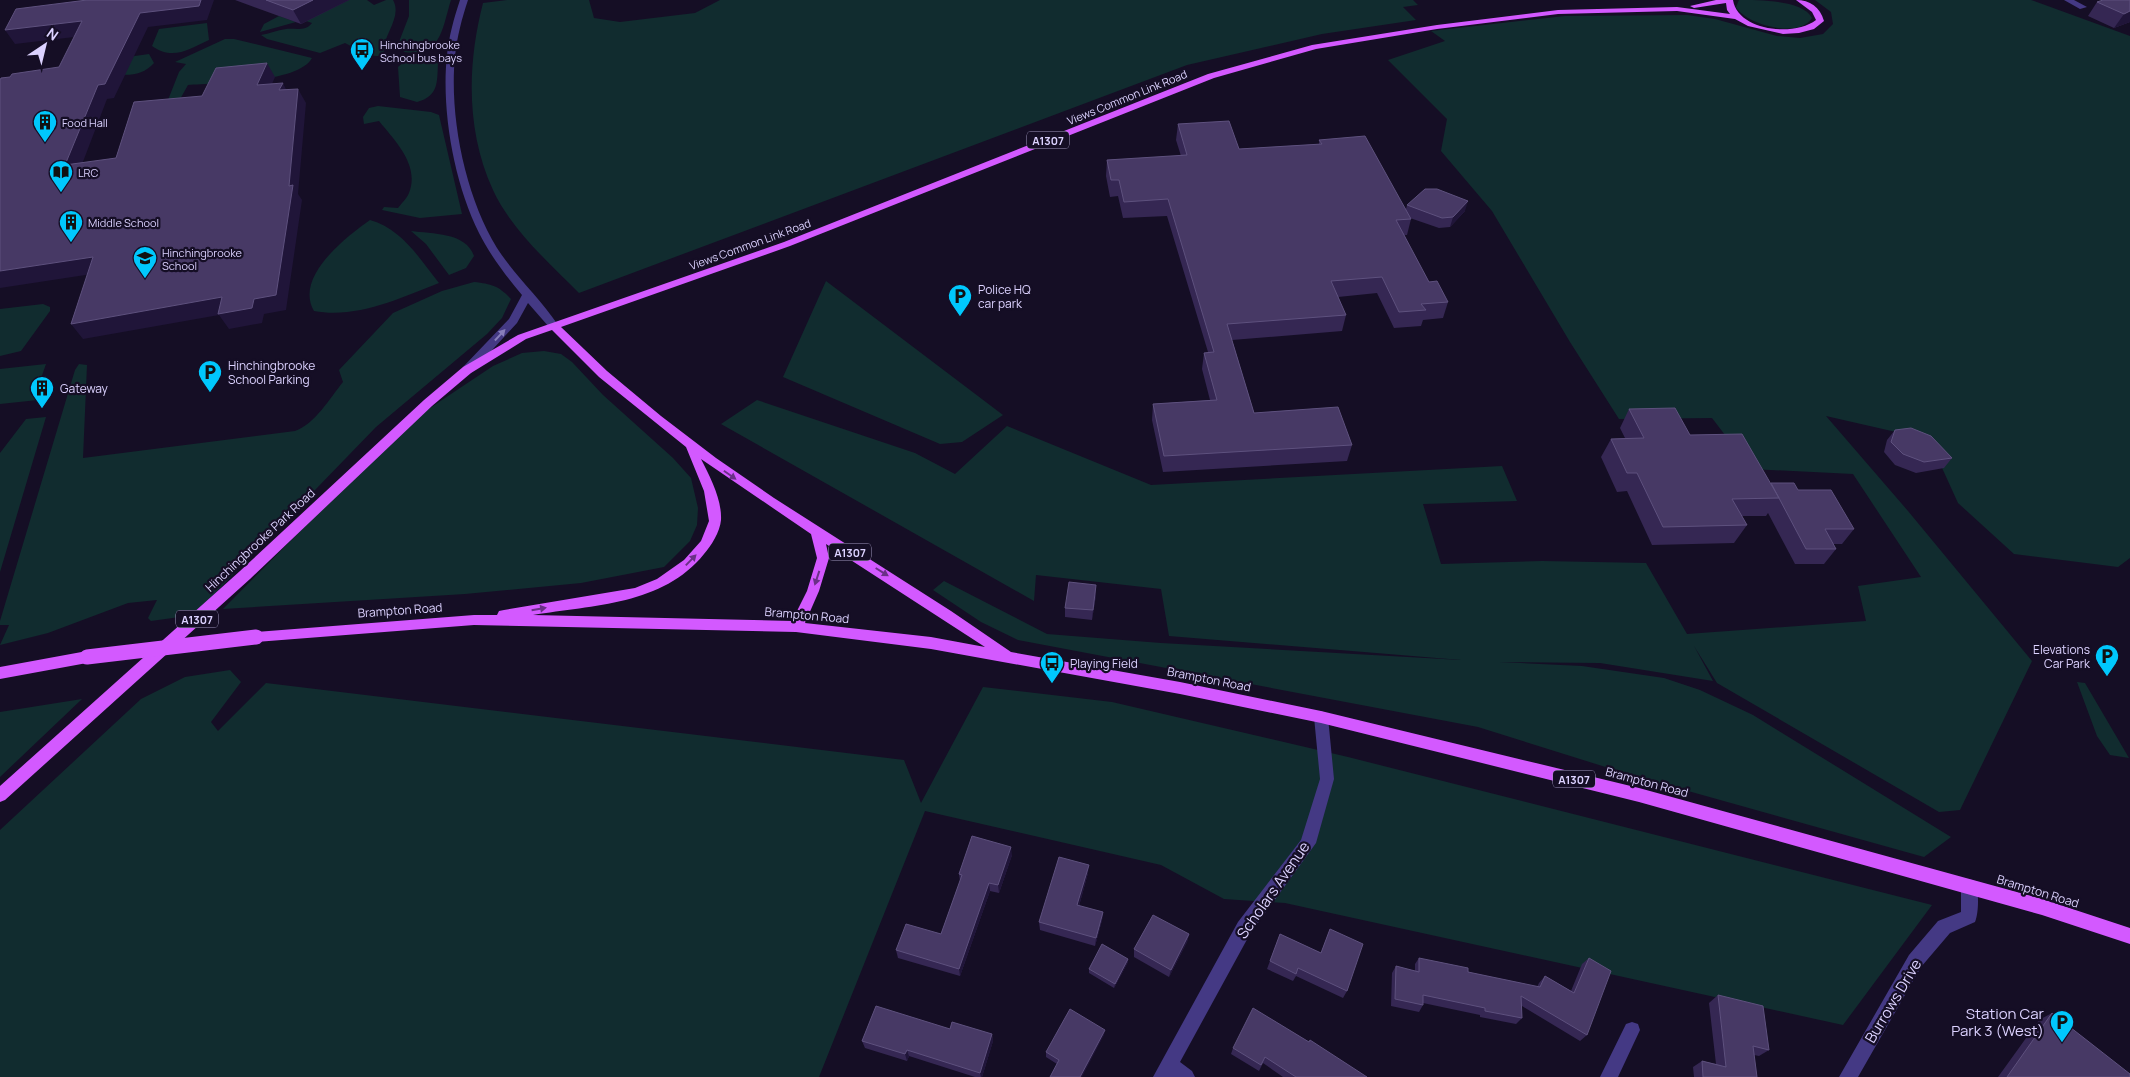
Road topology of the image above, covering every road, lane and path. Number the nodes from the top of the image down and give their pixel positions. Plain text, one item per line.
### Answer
1 (464, 0) edge
2 (1729, 0) edge
3 (1800, 0) edge
4 (2068, 0) edge
5 (2083, 7) dead end
6 (1677, 9) junction
7 (1737, 17) junction
8 (528, 294) junction
9 (553, 325) junction
10 (467, 370) junction
11 (690, 447) junction
12 (816, 531) junction
13 (474, 620) junction
14 (796, 628) junction
15 (1010, 656) junction
16 (0, 673) edge
17 (1321, 717) junction
18 (0, 795) edge
19 (1969, 886) junction
20 (2130, 936) edge
21 (1632, 1030) dead end
22 (1166, 1071) edge
23 (1613, 1076) edge
24 (1186, 1077) edge
25 (1848, 1077) edge

1 - 8 street
2 - 6 main road, Views Common Link Road / A1307
2 - 7 main road
3 - 7 main road, Views Common Link Road
4 - 5 street
6 - 7 main road, Views Common Link Road / A1307
6 - 9 main road, Views Common Link Road / A1307
8 - 9 street
10 -> 8 street
9 - 10 main road, Hinchingbrooke Park Road / A1307
9 - 11 main road, A1307
10 - 18 main road, Hinchingbrooke Park Road / A1307
11 -> 12 main road, A1307
13 -> 11 main road
12 -> 14 main road
12 -> 15 main road, A1307
13 - 14 main road, Brampton Road / A1307
13 - 16 main road, Brampton Road / A1307, bridge
14 - 15 main road, Brampton Road / A1307
15 - 17 main road, Brampton Road / A1307
17 - 19 main road, Brampton Road / A1307
17 - 22 street, Scholars Avenue
19 - 20 main road, Brampton Road / A1307
19 - 25 street, Burrows Drive
21 - 23 street
22 - 24 street

